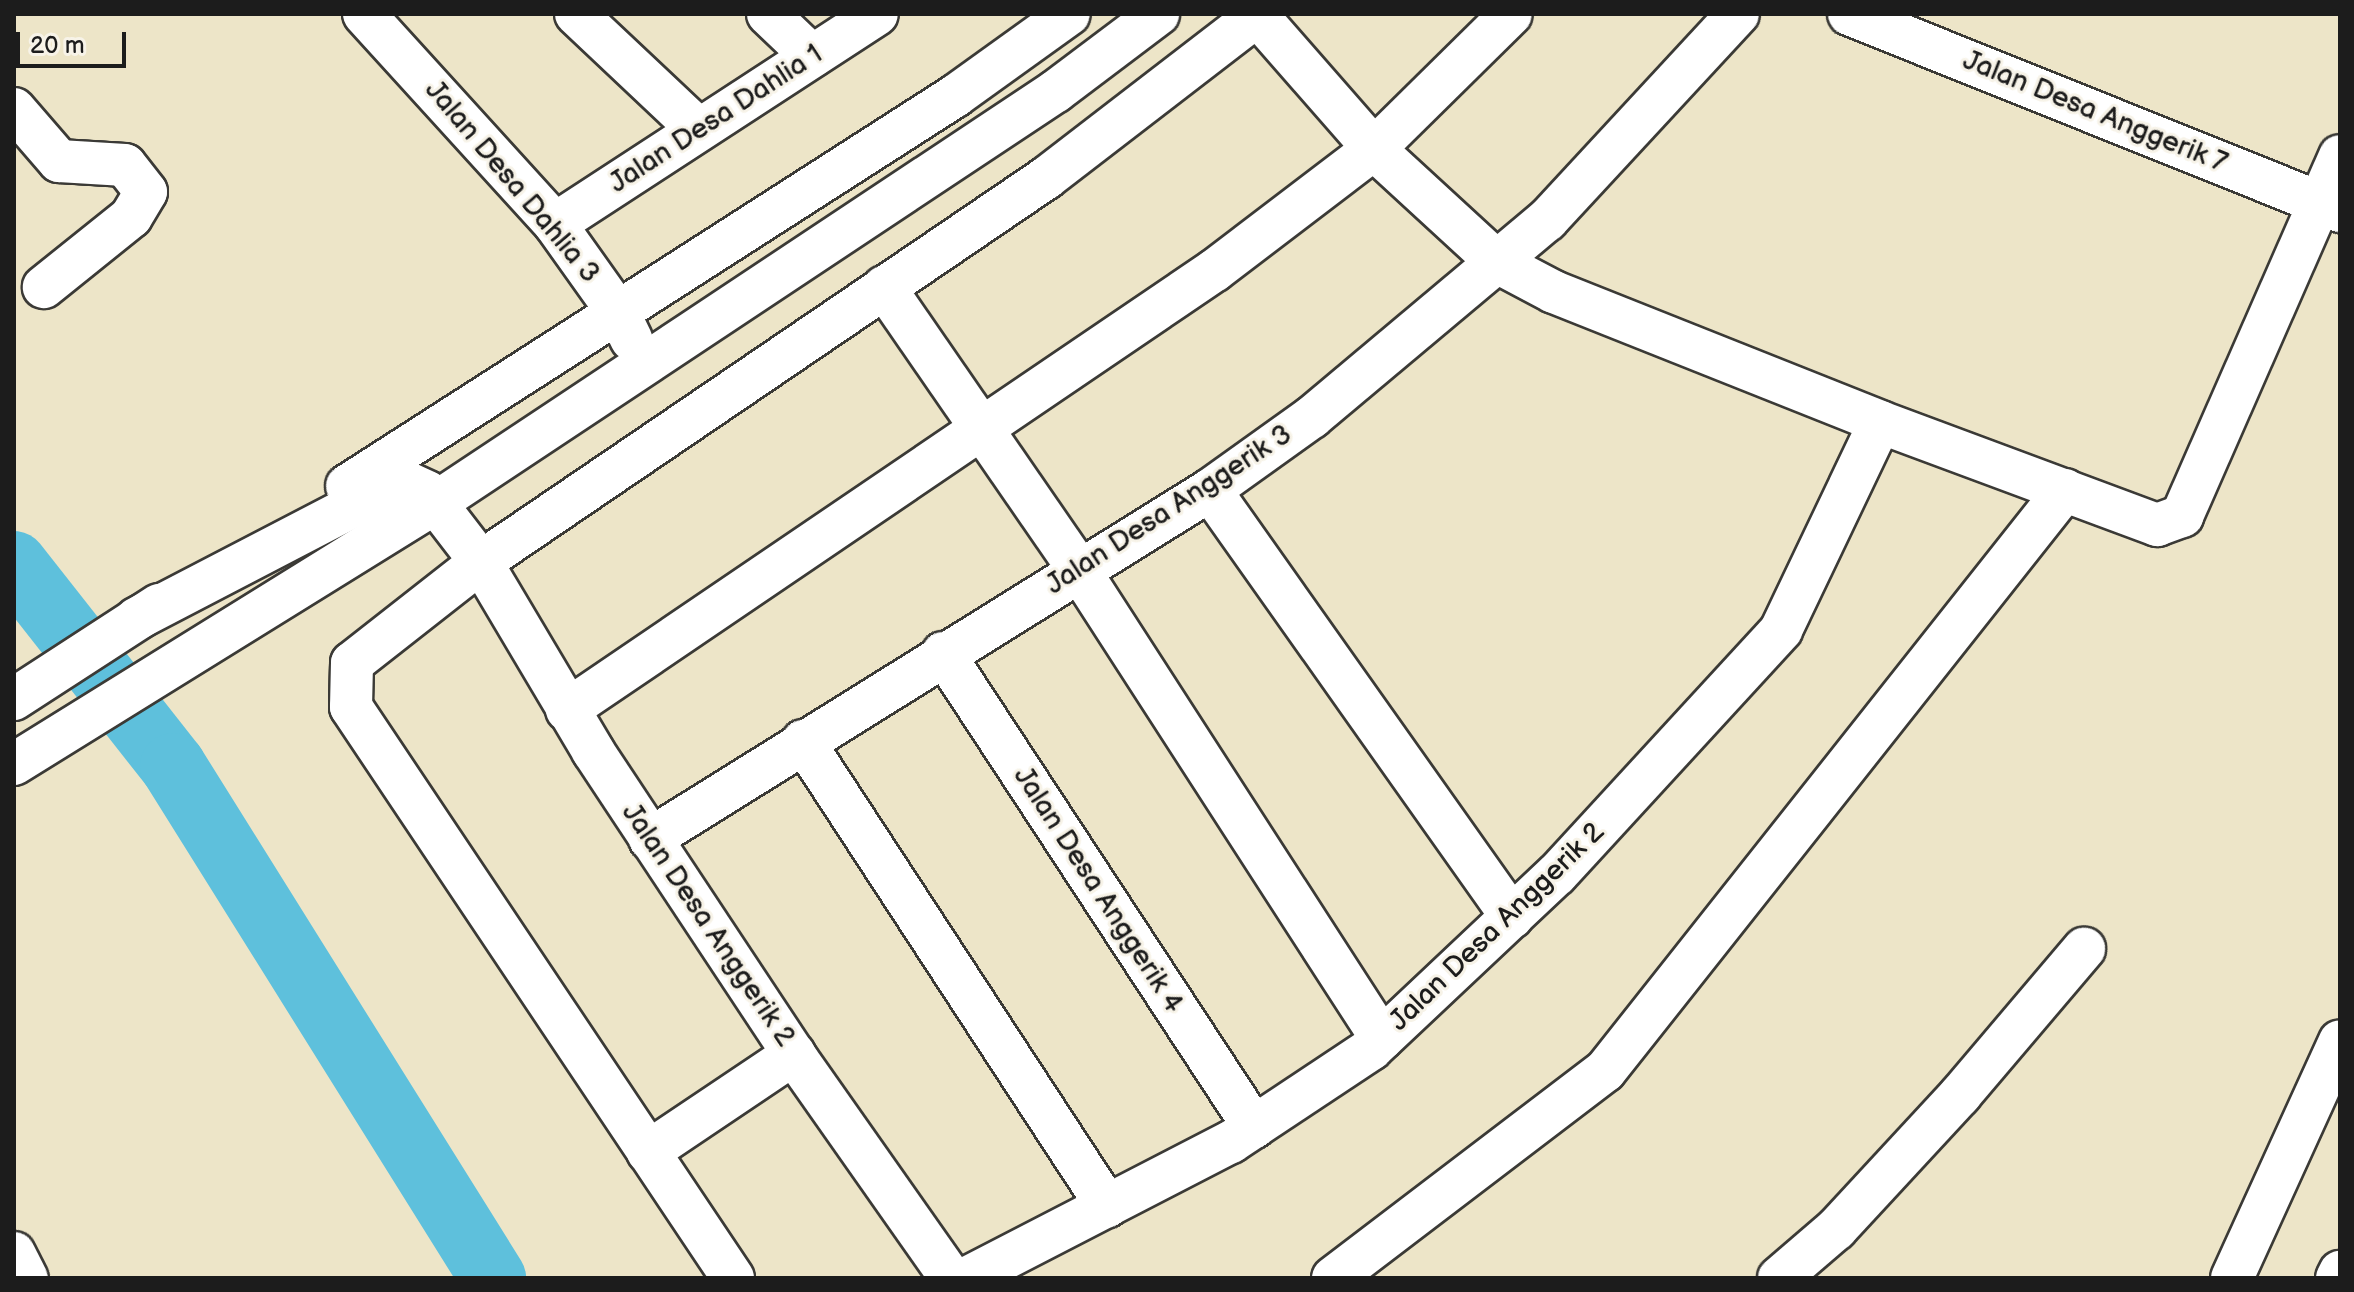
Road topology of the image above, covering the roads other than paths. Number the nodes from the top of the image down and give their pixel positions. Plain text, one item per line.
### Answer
1 (364, 14) edge
2 (576, 14) edge
3 (768, 14) edge
4 (877, 14) edge
5 (1069, 14) edge
6 (1158, 14) edge
7 (1511, 14) edge
8 (1738, 14) edge
9 (1849, 14) edge
10 (1258, 15) edge
11 (812, 56) junction
12 (14, 109) edge
13 (697, 128) junction
14 (1374, 149) junction
15 (2340, 156) edge
16 (2329, 206) edge
17 (555, 224) junction
18 (1497, 262) junction
19 (44, 287) dead end
20 (884, 287) junction
21 (619, 314) junction
22 (642, 364) junction
23 (1880, 422) junction
24 (983, 430) junction
25 (1210, 490) junction
26 (2065, 490) junction
27 (437, 502) junction
28 (481, 562) junction
29 (1079, 570) junction
30 (136, 619) junction
31 (943, 653) junction
32 (23, 693) edge
33 (567, 710) junction
34 (803, 741) junction
35 (14, 764) edge
36 (650, 839) junction
37 (1512, 917) junction
38 (2084, 949) dead end
39 (1382, 1039) junction
40 (2340, 1041) edge
41 (794, 1054) junction
42 (1254, 1127) junction
43 (648, 1152) junction
44 (1107, 1206) junction
45 (14, 1253) edge
46 (2340, 1272) edge
47 (27, 1278) edge
48 (733, 1278) edge
49 (951, 1278) edge
50 (967, 1278) edge
51 (1333, 1278) edge
52 (1779, 1278) edge
53 (2232, 1278) edge
54 (2337, 1278) edge

1 - 17 street, Jalan Desa Dahlia 3
2 - 13 street
3 - 11 street
4 - 11 street, Jalan Desa Dahlia 1
5 - 21 street
6 - 22 street
7 - 14 street
8 - 18 street, Jalan Desa Anggerik 3
9 - 16 street, Jalan Desa Anggerik 7
10 - 14 street
10 - 20 street
11 - 13 street, Jalan Desa Dahlia 1
12 - 19 street
13 - 17 street, Jalan Desa Dahlia 1
14 - 18 street
14 - 24 street
15 - 16 street
16 - 26 street
17 - 21 street, Jalan Desa Dahlia 3
18 - 23 street
18 - 25 street, Jalan Desa Anggerik 3
20 - 24 street
20 - 28 street
21 - 22 street, Jalan Desa Dahlia 3
21 - 30 street
22 - 27 street
23 - 26 street
23 - 37 street, Jalan Desa Anggerik 2
24 - 29 street
24 - 33 street
25 - 29 street, Jalan Desa Anggerik 3
25 - 37 street
26 - 51 street
27 - 28 street, Jalan Desa Anggerik 2
27 - 30 street
27 - 35 street
28 - 33 street, Jalan Desa Anggerik 2
28 - 43 street
29 - 31 street, Jalan Desa Anggerik 3
29 - 39 street
30 - 32 street
31 - 34 street, Jalan Desa Anggerik 3
31 - 42 street, Jalan Desa Anggerik 4
33 - 36 street, Jalan Desa Anggerik 2
34 - 36 street, Jalan Desa Anggerik 3
34 - 44 street
36 - 41 street, Jalan Desa Anggerik 2
37 - 39 street, Jalan Desa Anggerik 2
38 - 52 street
39 - 42 street, Jalan Desa Anggerik 2
40 - 53 street
41 - 43 street
41 - 49 street, Jalan Desa Anggerik 2
42 - 44 street, Jalan Desa Anggerik 2
43 - 48 street
44 - 50 street, Jalan Desa Anggerik 2
45 - 47 street
46 - 54 street

